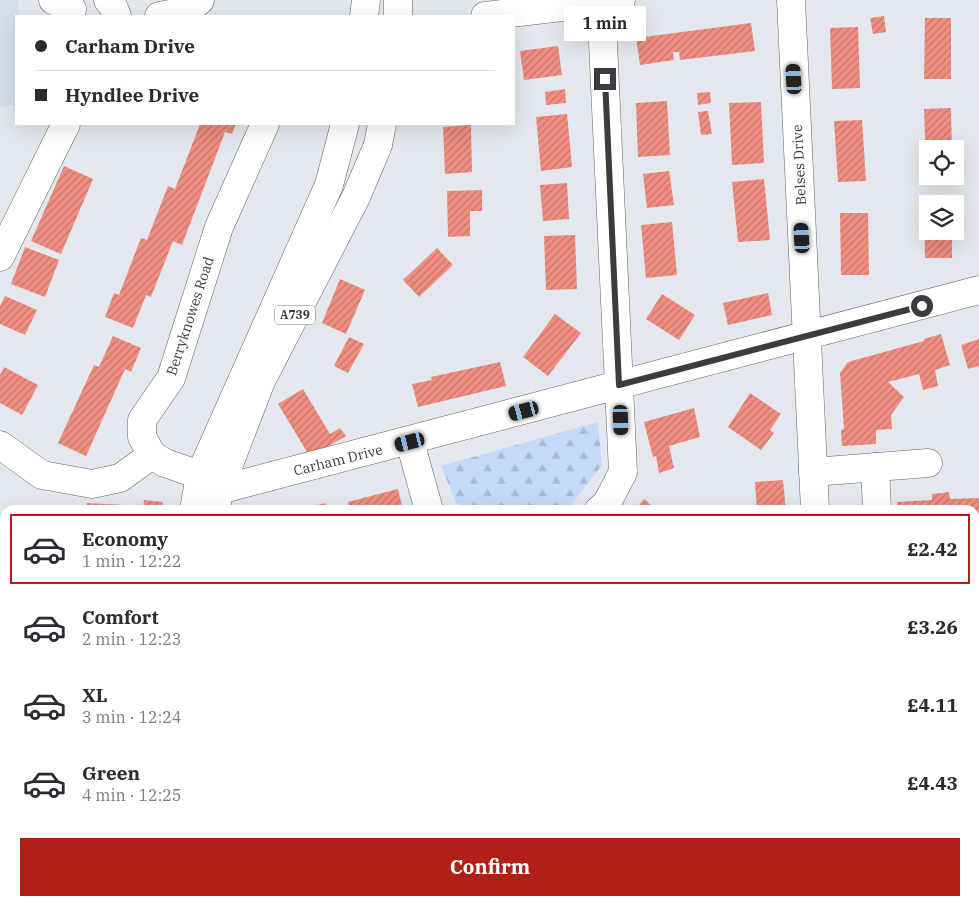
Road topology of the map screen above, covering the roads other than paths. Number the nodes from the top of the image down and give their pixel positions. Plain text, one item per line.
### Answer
1 (108, 0) edge
2 (200, 0) edge
3 (366, 0) edge
4 (398, 0) edge
5 (790, 0) edge
6 (608, 1) edge
7 (116, 15) edge
8 (165, 15) edge
9 (364, 15) edge
10 (398, 15) edge
11 (493, 15) edge
12 (66, 125) edge
13 (265, 125) edge
14 (345, 125) edge
15 (382, 125) edge
16 (0, 256) edge
17 (979, 290) edge
18 (807, 337) junction
19 (619, 385) junction
20 (410, 442) junction
21 (0, 445) edge
22 (152, 455) junction
23 (928, 463) dead end
24 (875, 467) junction
25 (813, 472) junction
26 (212, 492) edge
27 (199, 505) edge
28 (428, 505) edge
29 (603, 505) edge
30 (815, 505) edge
31 (877, 505) edge

1 - 7 street
2 - 8 street
3 - 9 street
4 - 10 street
5 - 18 street, Belses Drive
6 - 11 street
6 - 19 street
12 - 16 street
13 - 22 street, Berryknowes Road
14 - 26 street, A739
15 - 26 street, A739
17 - 18 street, Carham Drive
18 - 19 street, Carham Drive
18 - 25 street, Belses Drive
19 - 20 street, Carham Drive
19 - 29 street
20 - 26 street, Carham Drive
20 - 28 street
21 - 22 street
22 - 26 street
23 - 24 street
24 - 25 street
24 - 31 street
25 - 30 street, Belses Drive
26 - 27 street, A739

